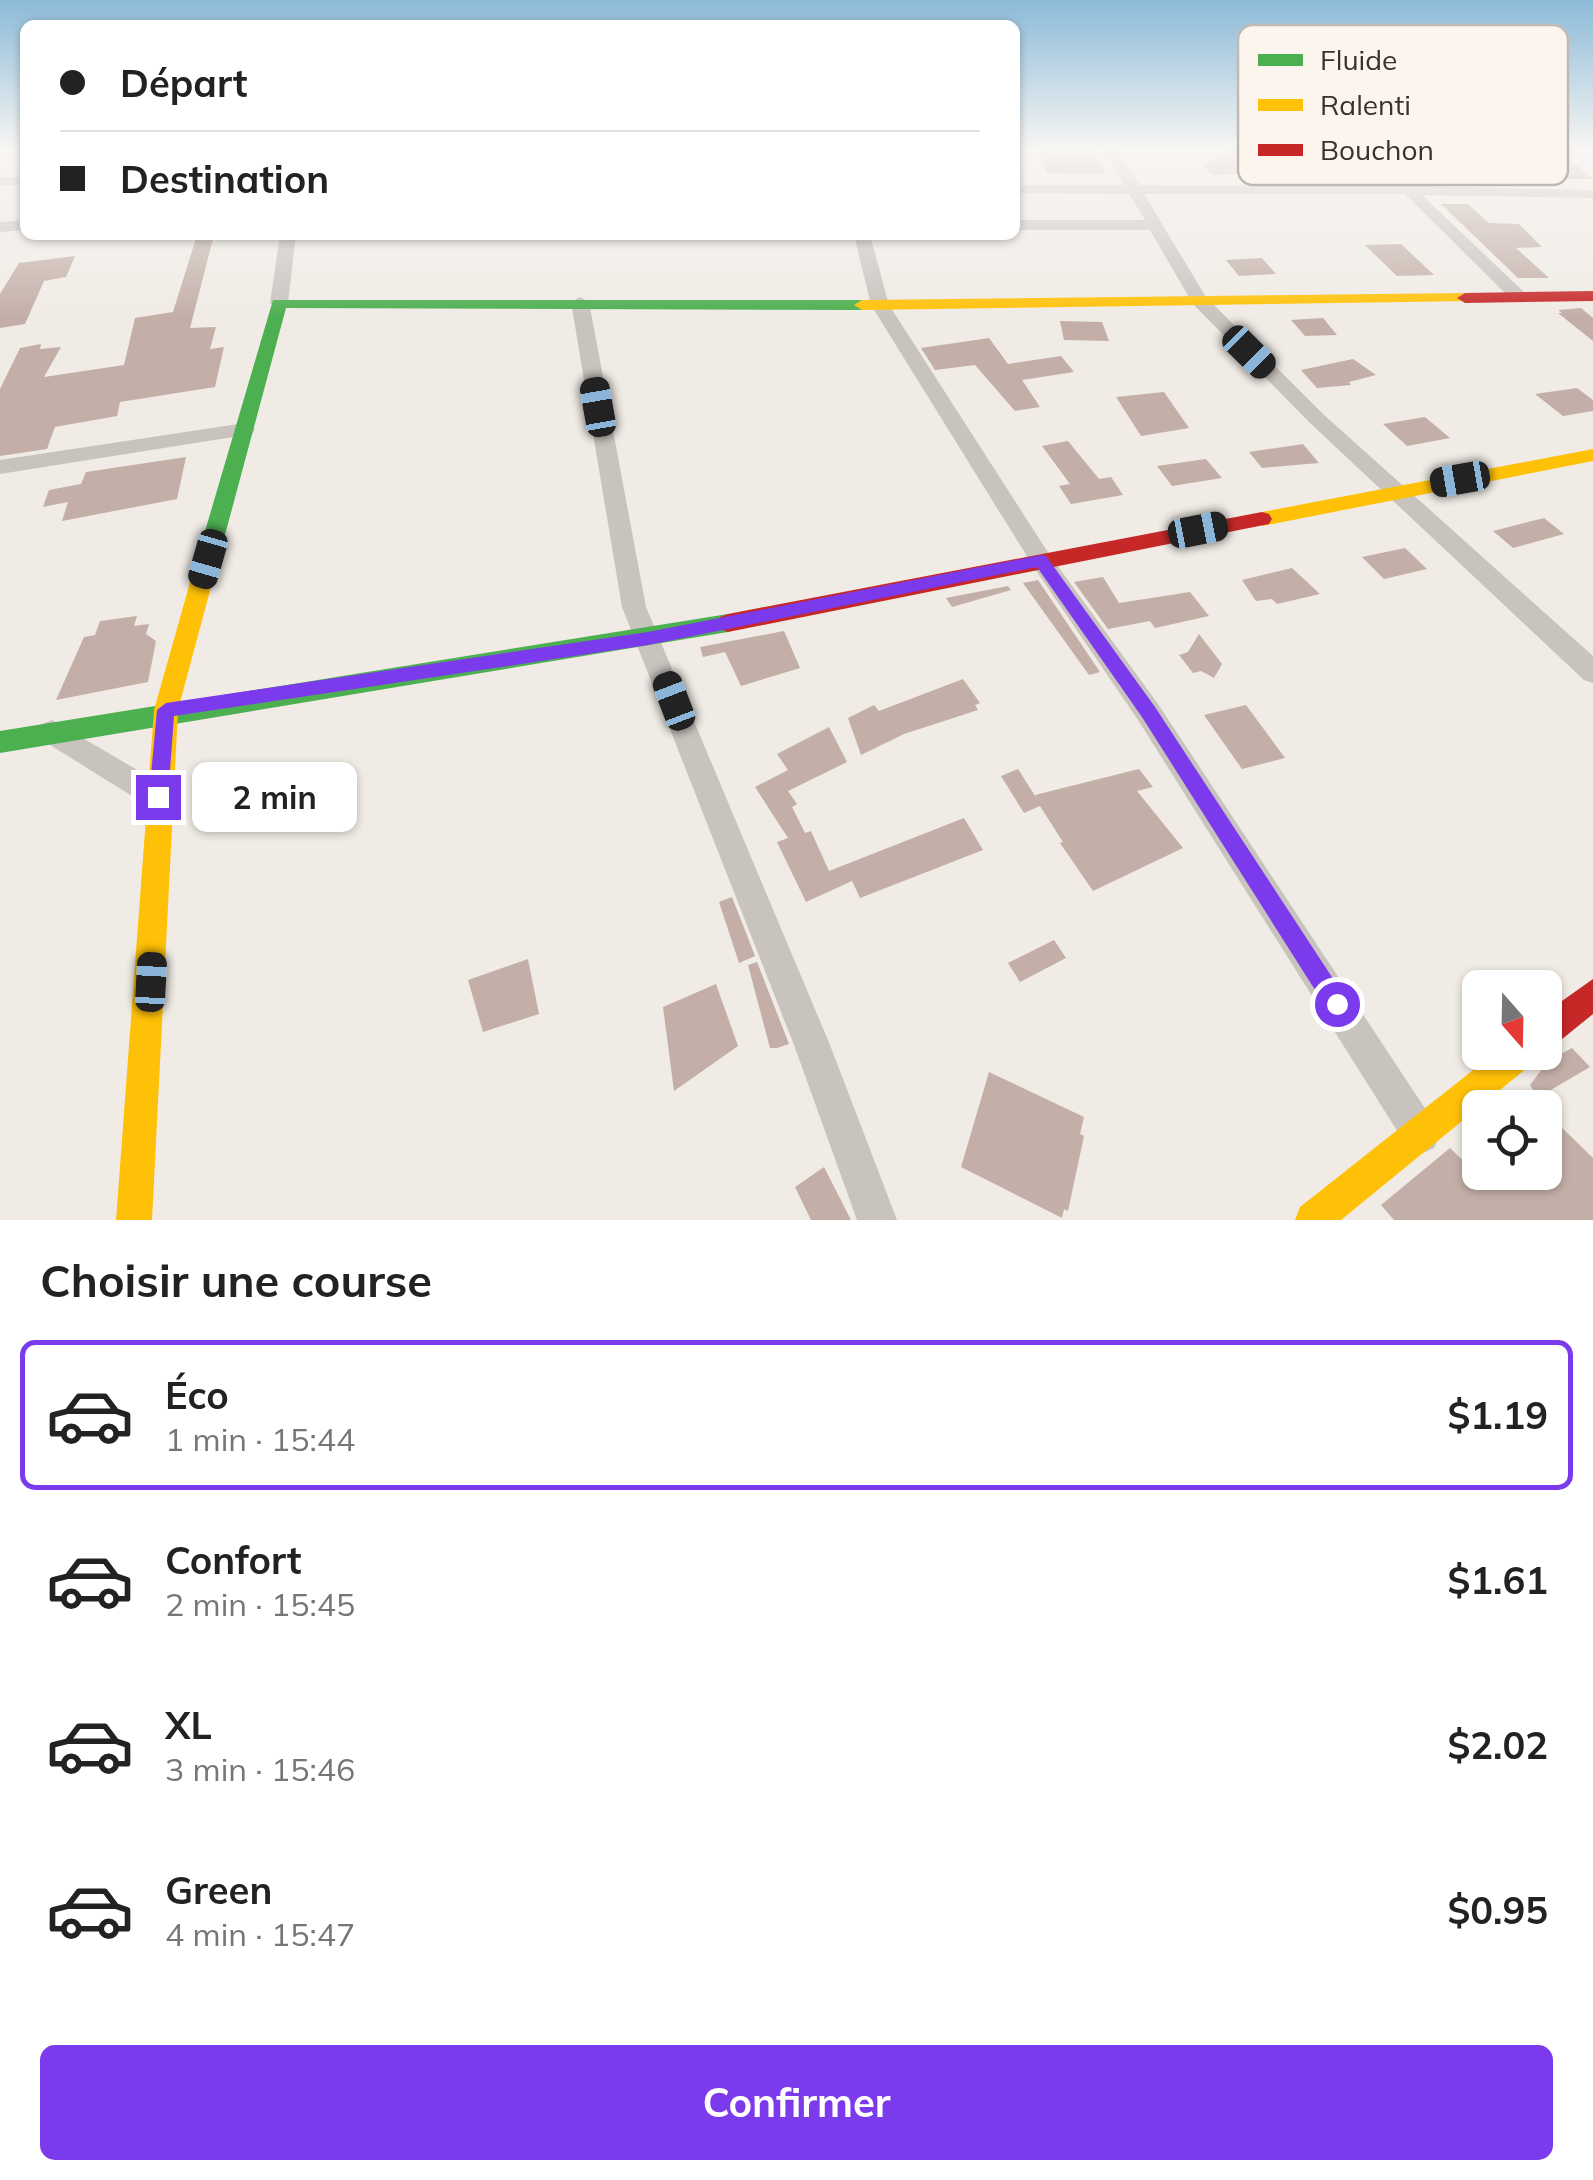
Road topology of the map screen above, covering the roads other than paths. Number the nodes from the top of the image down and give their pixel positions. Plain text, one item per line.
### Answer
1 (1143, 205) edge
2 (1424, 205) edge
3 (1020, 225) edge
4 (1153, 225) junction
5 (287, 240) edge
6 (863, 240) edge
7 (1593, 296) edge
8 (1518, 297) junction
9 (1199, 300) junction
10 (580, 302) junction
11 (279, 303) junction
12 (880, 306) junction
13 (245, 429) junction
14 (1593, 455) edge
15 (0, 466) edge
16 (1394, 491) junction
17 (1041, 560) junction
18 (648, 638) junction
19 (1593, 672) edge
20 (166, 710) junction
21 (52, 732) junction
22 (0, 742) edge
23 (158, 797) junction
24 (1593, 994) edge
25 (1562, 1019) edge
26 (1500, 1070) edge
27 (1421, 1135) junction
28 (134, 1220) edge
29 (877, 1220) edge
30 (1313, 1220) edge

1 - 4 street
2 - 8 street
3 - 4 street
4 - 9 street
5 - 11 street
6 - 12 street
7 - 8 street
8 - 9 street
9 - 12 street
9 - 16 street
10 - 11 street
10 - 12 street
10 - 18 street
11 - 13 street
12 - 17 street
13 - 15 street
13 - 20 street
14 - 16 street
16 - 17 street
16 - 19 street
17 - 18 street
17 - 27 street
18 - 20 street
18 - 29 street
20 - 21 street
20 - 23 street
21 - 22 street
21 - 23 street
23 - 28 street
24 - 25 street
26 - 27 street
27 - 30 street

